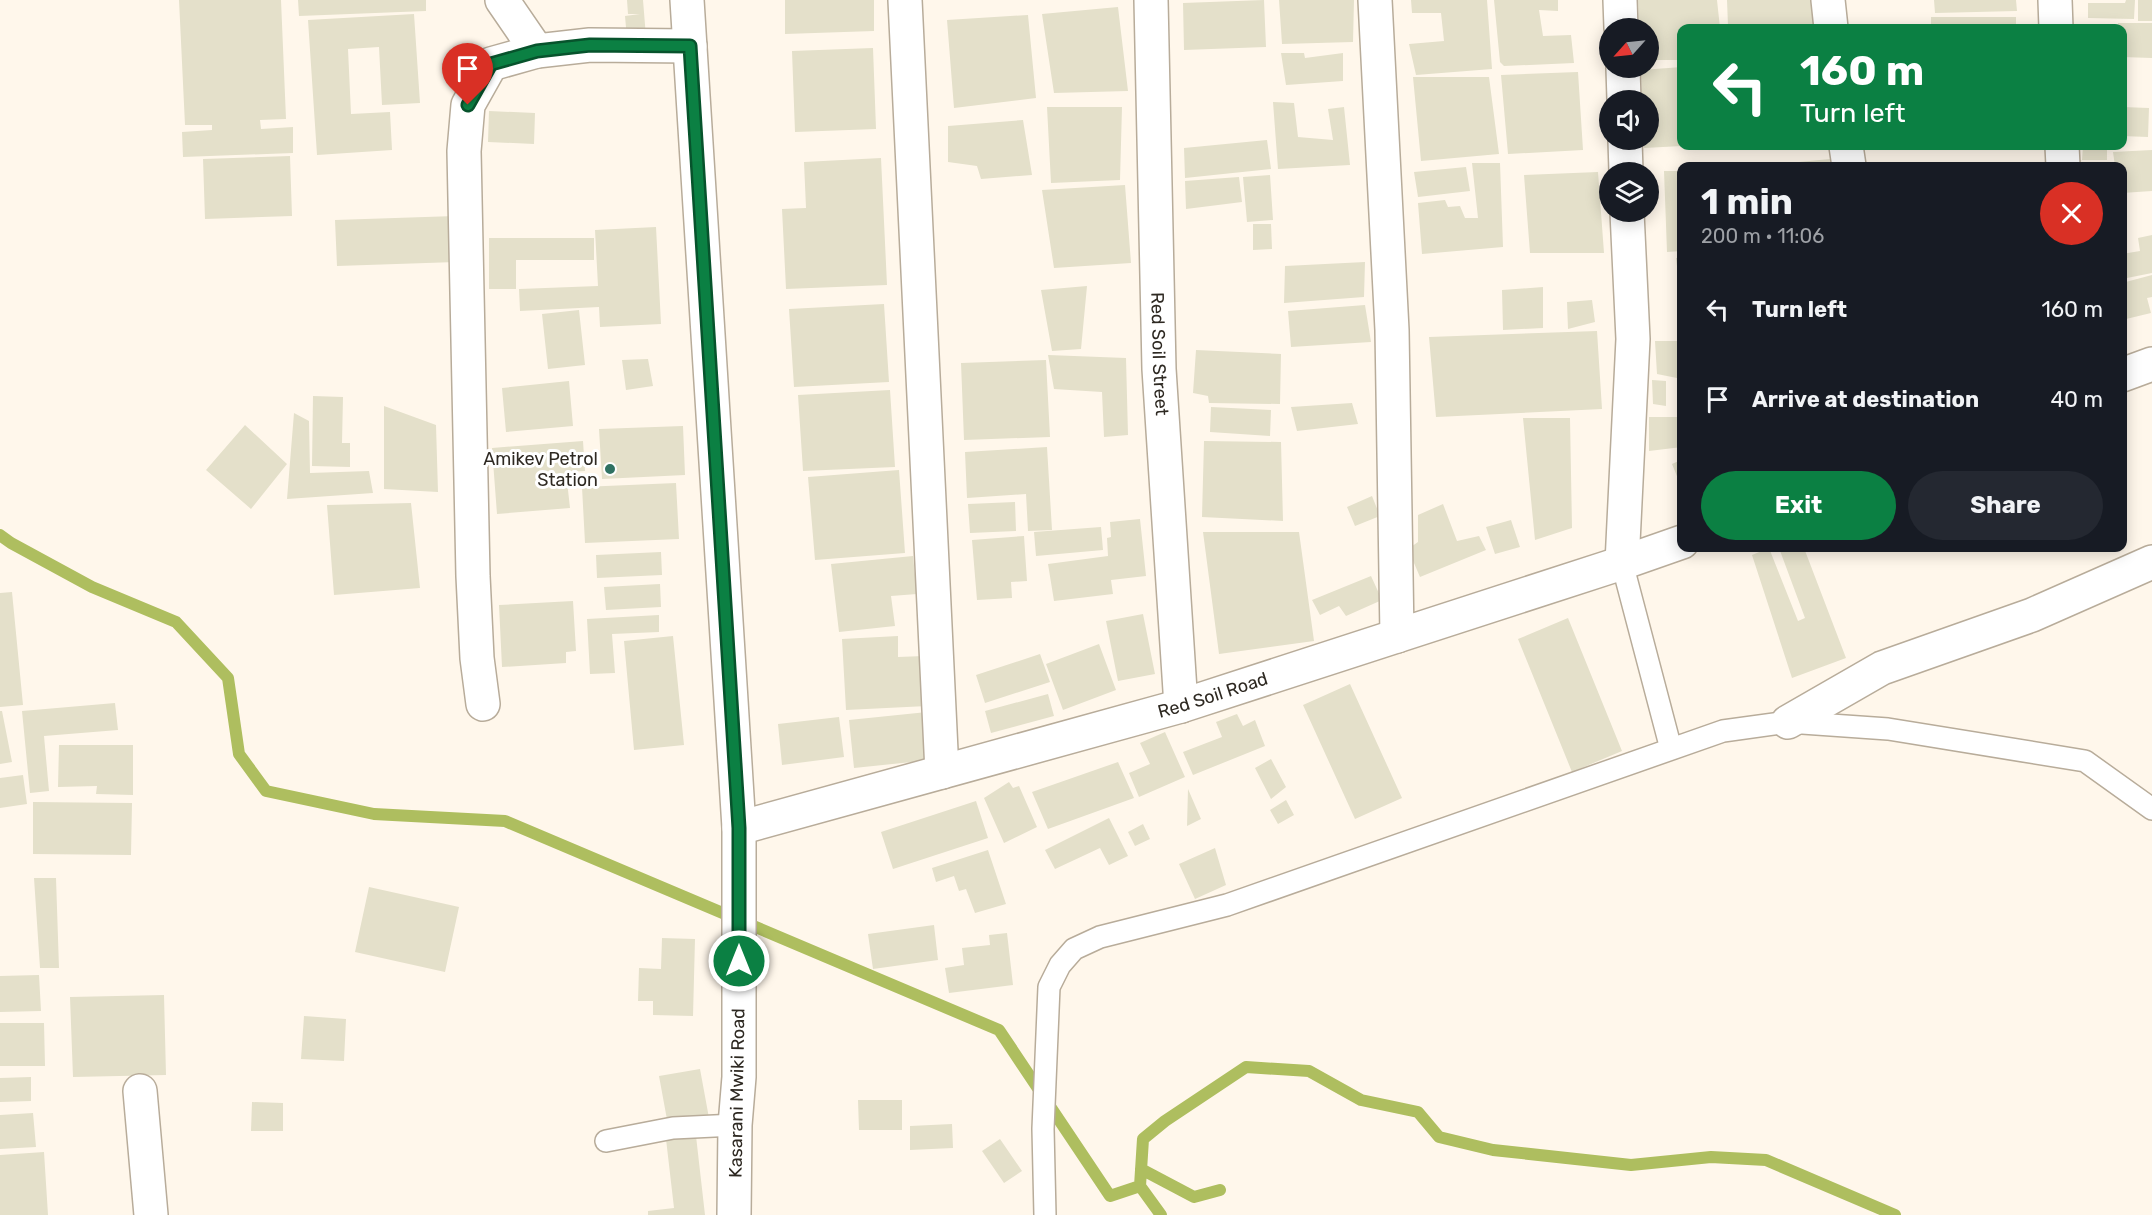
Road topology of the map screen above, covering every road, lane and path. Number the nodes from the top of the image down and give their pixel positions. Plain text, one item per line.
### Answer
1 (502, 0) edge
2 (687, 0) edge
3 (905, 0) edge
4 (1151, 0) edge
5 (1375, 0) edge
6 (1620, 0) edge
7 (1828, 0) edge
8 (2055, 0) edge
9 (1621, 18) edge
10 (1831, 24) edge
11 (2056, 24) edge
12 (690, 46) junction
13 (537, 51) junction
14 (1627, 222) edge
15 (2152, 364) edge
16 (2127, 373) edge
17 (1677, 544) edge
18 (2152, 562) edge
19 (1622, 563) junction
20 (1397, 636) junction
21 (483, 704) dead end
22 (1181, 706) junction
23 (1788, 722) junction
24 (1671, 749) junction
25 (942, 772) junction
26 (2152, 809) edge
27 (739, 828) junction
28 (141, 1091) dead end
29 (735, 1125) junction
30 (606, 1141) dead end
31 (151, 1215) edge
32 (734, 1215) edge
33 (1046, 1215) edge

1 - 13 street
2 - 12 street, Kasarani Mwiki Road
3 - 25 street
4 - 22 street, Red Soil Street
5 - 20 street
6 - 9 street
7 - 10 street
8 - 11 street
12 - 13 street
12 - 27 street, Kasarani Mwiki Road
13 - 21 street
14 - 19 street
15 - 16 street
17 - 19 street, Red Soil Road
18 - 23 street
19 - 20 street, Red Soil Road
19 - 24 lane
20 - 22 street, Red Soil Road
22 - 25 street, Red Soil Road
23 - 24 lane
23 - 26 lane
24 - 33 lane
25 - 27 street, Red Soil Road
27 - 29 street, Kasarani Mwiki Road
28 - 31 street
29 - 30 lane
29 - 32 street, Kasarani Mwiki Road

